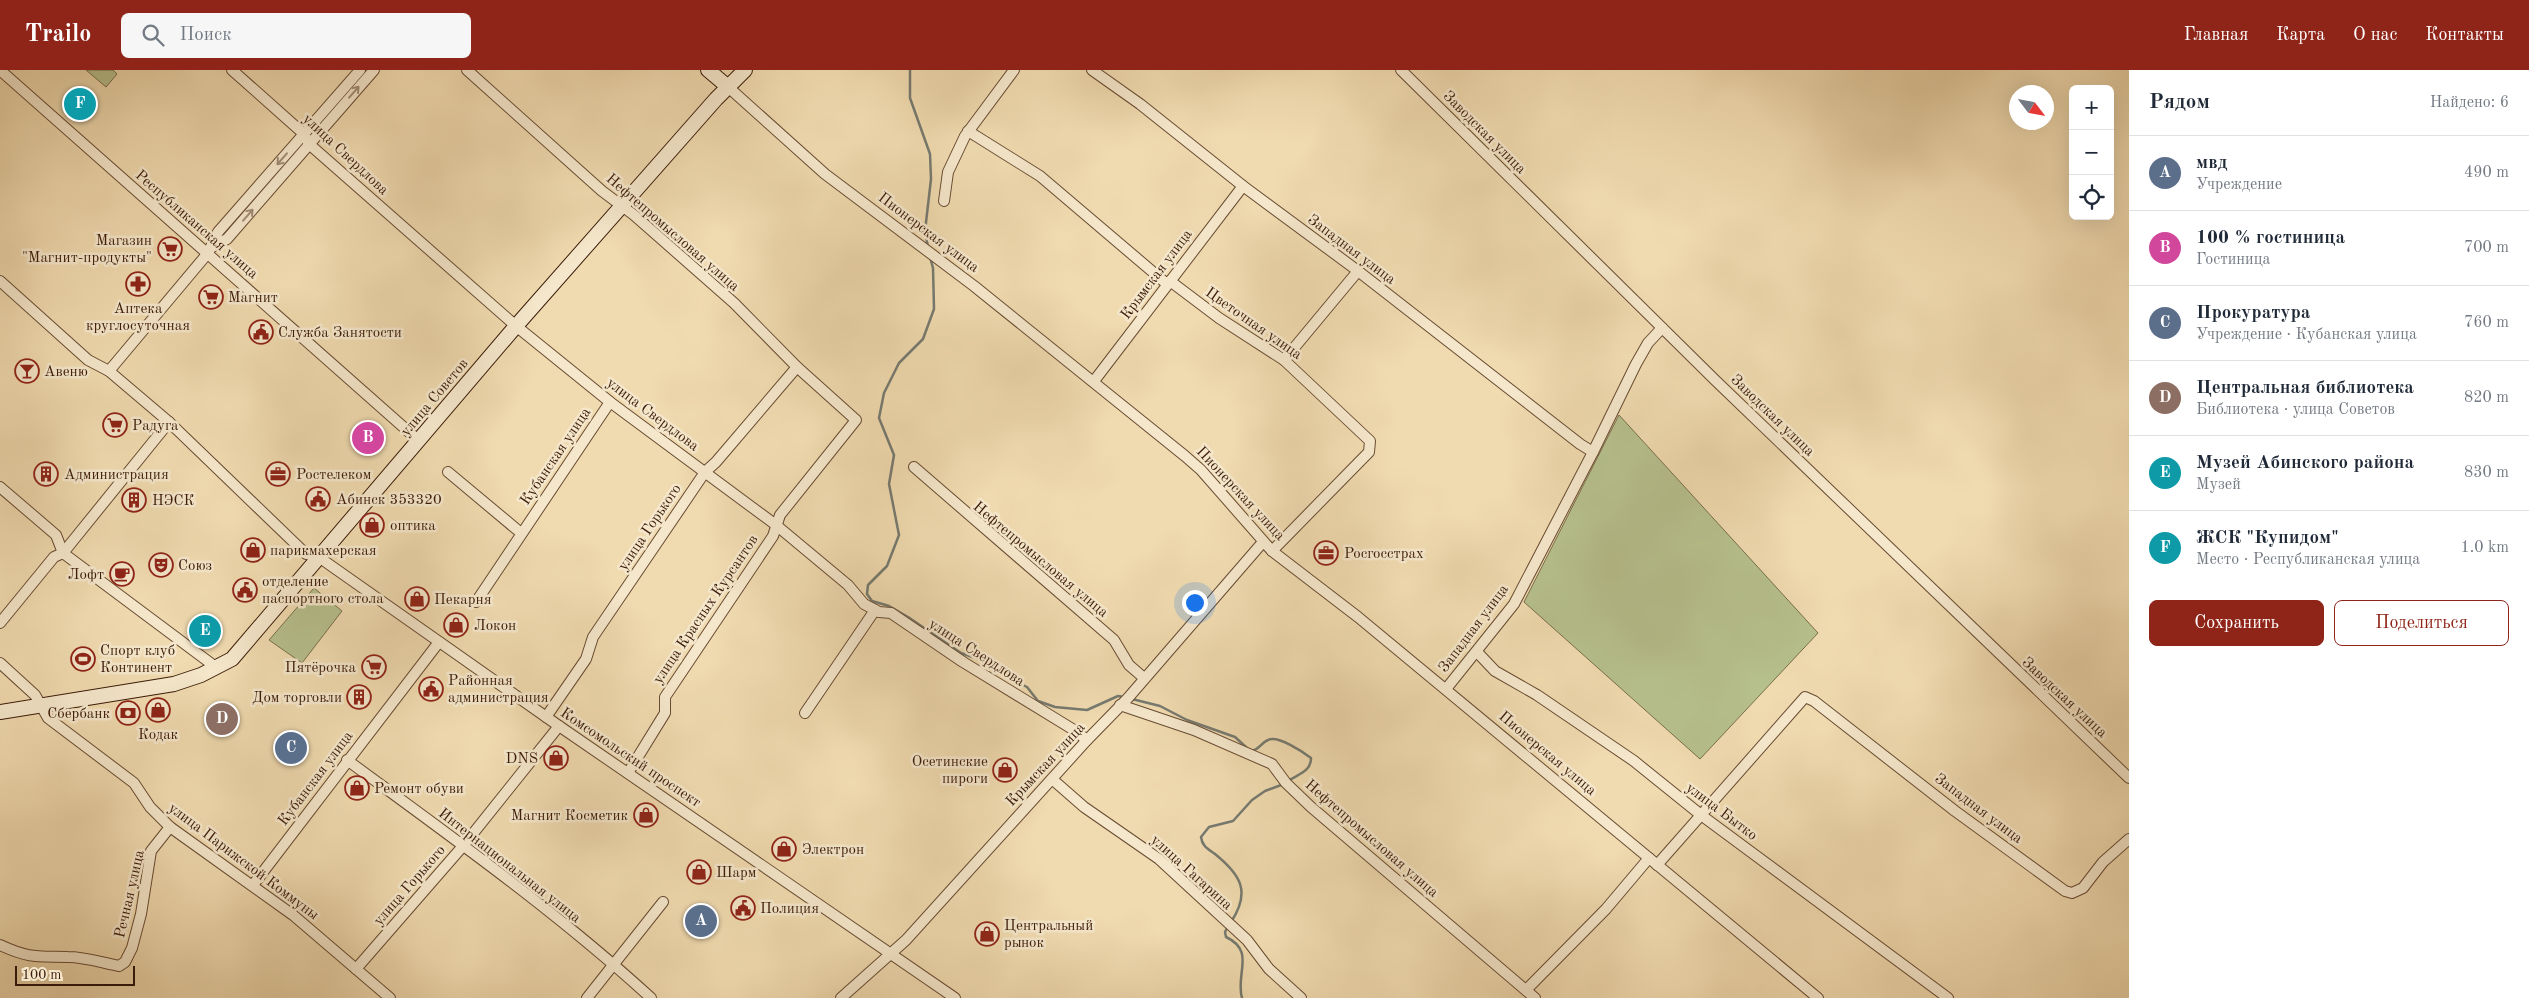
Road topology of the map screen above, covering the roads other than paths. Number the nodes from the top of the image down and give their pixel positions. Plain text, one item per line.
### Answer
1 (0, 70) edge
2 (232, 70) edge
3 (360, 70) edge
4 (374, 70) edge
5 (467, 70) edge
6 (708, 70) edge
7 (745, 70) edge
8 (1014, 70) edge
9 (1092, 70) edge
10 (1401, 70) edge
11 (727, 86) junction
12 (968, 131) junction
13 (304, 134) junction
14 (310, 144) junction
15 (1243, 186) junction
16 (944, 201) dead end
17 (622, 208) junction
18 (210, 250) junction
19 (1358, 271) junction
20 (0, 281) edge
21 (1169, 283) junction
22 (516, 326) junction
23 (1662, 328) junction
24 (1284, 360) junction
25 (797, 367) junction
26 (109, 371) junction
27 (1094, 381) junction
28 (610, 402) junction
29 (856, 420) joint
30 (169, 422) junction
31 (418, 440) junction
32 (1593, 452) junction
33 (914, 467) dead end
34 (448, 472) dead end
35 (705, 472) junction
36 (0, 487) edge
37 (776, 525) junction
38 (522, 533) junction
39 (1263, 542) junction
40 (1272, 551) junction
41 (63, 553) junction
42 (319, 557) junction
43 (476, 602) dead end
44 (875, 610) junction
45 (0, 623) edge
46 (439, 642) junction
47 (1477, 652) junction
48 (0, 663) edge
49 (216, 668) junction
50 (1144, 678) junction
51 (1446, 689) junction
52 (1120, 705) junction
53 (39, 706) junction
54 (0, 712) edge
55 (805, 713) dead end
56 (546, 717) junction
57 (559, 726) junction
58 (1087, 740) junction
59 (348, 760) junction
60 (628, 773) junction
61 (2129, 778) edge
62 (1052, 779) junction
63 (1701, 815) junction
64 (170, 827) junction
65 (2129, 839) edge
66 (462, 846) junction
67 (1653, 862) junction
68 (253, 885) junction
69 (662, 902) dead end
70 (0, 945) edge
71 (891, 955) junction
72 (613, 964) junction
73 (356, 969) junction
74 (1526, 990) junction
75 (390, 998) edge
76 (587, 998) edge
77 (651, 998) edge
78 (841, 998) edge
79 (955, 998) edge
80 (1302, 998) edge
81 (1536, 998) edge
82 (1818, 998) edge
83 (1948, 998) edge

1 - 18 street, Республиканская улица
2 - 13 street, улица Свердлова
3 - 13 street
14 -> 4 street
5 - 17 street, Нефтепромысловая улица
6 - 11 main road, Пионерская улица
7 - 11 main road, улица Советов
8 - 12 street
9 - 15 street, Западная улица
10 - 23 street, Заводская улица
11 - 17 main road, улица Советов
11 - 27 street, Пионерская улица
12 - 16 street
12 - 21 street, Цветочная улица
13 - 14 street, улица Свердлова
13 -> 18 street
18 -> 14 street
14 - 22 street, улица Свердлова
15 - 19 street, Западная улица
15 - 21 street, Крымская улица
17 - 22 main road, улица Советов
17 - 25 street, Нефтепромысловая улица
18 - 26 street
18 - 31 street, Республиканская улица
19 - 24 street
19 - 32 street, Западная улица
20 - 26 street, Комсомольский проспект
21 - 24 street, Цветочная улица
21 - 27 street, Крымская улица
22 - 28 street, улица Свердлова
22 - 31 main road, улица Советов
23 - 32 street, Западная улица
23 - 61 street, Заводская улица
24 - 40 street, Цветочная улица
25 - 29 street, Нефтепромысловая улица
25 - 35 street, улица Горького
26 - 30 street, Комсомольский проспект
27 - 39 street, Пионерская улица
28 - 35 street, улица Свердлова
28 - 38 street, Кубанская улица
29 - 37 street, улица Красных Курсантов
30 - 41 street
30 - 42 street, Комсомольский проспект
31 - 42 main road, улица Советов
32 - 47 street, Западная улица
33 - 50 street, Нефтепромысловая улица
34 - 38 street
35 - 37 street, улица Свердлова
35 - 56 street, улица Горького
36 - 41 street
37 - 44 street, улица Свердлова
37 - 60 street, улица Красных Курсантов
38 - 43 street, Кубанская улица
39 - 40 street, Пионерская улица
39 - 50 street, Крымская улица
40 - 51 street, Пионерская улица
41 - 45 street
41 - 49 street
42 - 46 street, Комсомольский проспект
42 - 49 main road, улица Советов
44 - 55 street
44 - 58 street, улица Свердлова
46 - 56 street, Комсомольский проспект
46 - 59 street, Кубанская улица
47 - 51 street, Западная улица
47 - 63 street, улица Бытко
48 - 53 street, улица Парижской Коммуны
49 - 53 main road, улица Советов
50 - 52 street, Крымская улица
51 - 67 street, Пионерская улица
52 - 58 street, Крымская улица
52 - 74 street, Нефтепромысловая улица
53 - 54 main road, улица Советов
53 - 64 street, улица Парижской Коммуны
56 - 57 street, Комсомольский проспект
57 - 60 street, Комсомольский проспект
57 - 66 street, улица Горького
58 - 62 street, Крымская улица
59 - 66 street, Интернациональная улица
59 - 68 street, Кубанская улица
60 - 71 street, Комсомольский проспект
62 - 71 street, Крымская улица
62 - 80 street, улица Гагарина
63 - 65 street, Западная улица
63 - 67 street
63 - 83 street, улица Бытко
64 - 68 street, улица Парижской Коммуны
64 - 70 street, Речная улица
66 - 72 street, Интернациональная улица
66 - 73 street, улица Горького
67 - 74 street
67 - 82 street, Пионерская улица
68 - 73 street, улица Парижской Коммуны
69 - 72 street
71 - 78 street, Крымская улица
71 - 79 street, Комсомольский проспект
72 - 76 street
72 - 77 street, Интернациональная улица
73 - 75 street, улица Парижской Коммуны
74 - 81 street, Нефтепромысловая улица

